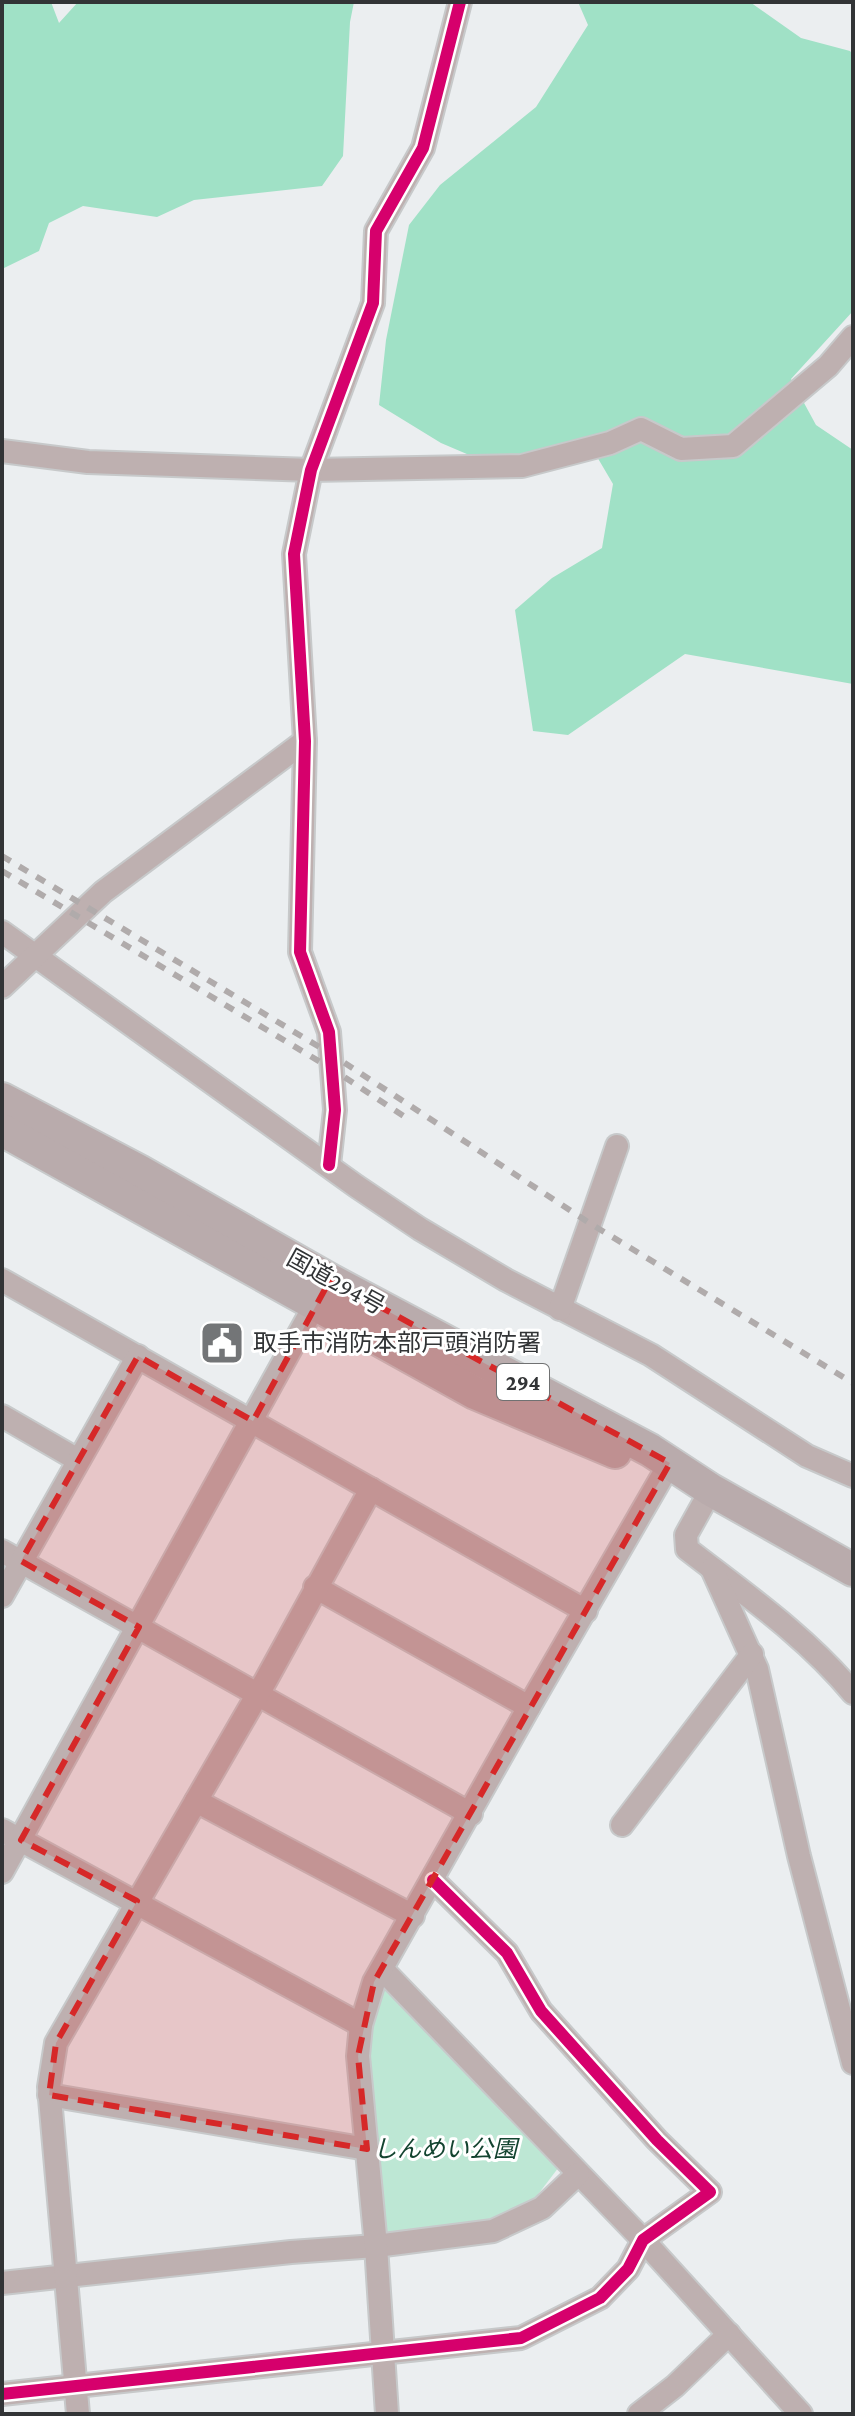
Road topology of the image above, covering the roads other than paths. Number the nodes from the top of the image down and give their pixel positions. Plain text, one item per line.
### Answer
1 (460, 2) edge
2 (853, 337) edge
3 (2, 451) edge
4 (311, 470) junction
5 (305, 741) junction
6 (2, 932) edge
7 (34, 956) junction
8 (2, 987) edge
9 (2, 1099) edge
10 (2, 1130) edge
11 (617, 1146) dead end
12 (329, 1165) junction
13 (2, 1280) edge
14 (322, 1293) junction
15 (560, 1309) junction
16 (138, 1356) junction
17 (2, 1416) edge
18 (253, 1421) junction
19 (78, 1460) junction
20 (668, 1468) junction
21 (853, 1476) edge
22 (371, 1489) junction
23 (711, 1490) junction
24 (12, 1556) edge
25 (712, 1569) junction
26 (853, 1570) edge
27 (315, 1587) junction
28 (2, 1596) edge
29 (586, 1611) junction
30 (139, 1627) junction
31 (752, 1654) junction
32 (853, 1693) edge
33 (258, 1694) junction
34 (529, 1707) junction
35 (196, 1801) junction
36 (471, 1814) junction
37 (622, 1825) dead end
38 (12, 1835) edge
39 (2, 1872) edge
40 (433, 1880) junction
41 (137, 1901) junction
42 (413, 1916) junction
43 (382, 1969) junction
44 (361, 2025) junction
45 (853, 2063) edge
46 (49, 2095) junction
47 (367, 2149) junction
48 (578, 2174) junction
49 (643, 2240) junction
50 (376, 2246) junction
51 (66, 2276) junction
52 (2, 2283) edge
53 (729, 2334) junction
54 (383, 2355) junction
55 (75, 2385) junction
56 (2, 2394) edge
57 (78, 2414) edge
58 (387, 2414) edge
59 (639, 2414) edge
60 (801, 2414) edge

1 - 4 street
2 - 4 street
3 - 4 street
4 - 5 street
5 - 7 street
5 - 12 street
6 - 7 street
7 - 8 street
7 - 12 street
9 - 14 highway, 国道294号 / 294
10 - 14 highway, 国道294号 / 294
11 - 15 street
12 - 15 street
13 - 16 street
14 - 18 street
14 - 20 highway, 国道294号 / 294
15 - 21 street
16 - 18 street
16 - 19 street
17 - 19 street
18 - 22 street
18 - 30 street
19 - 24 street
20 - 23 highway, 国道294号 / 294
20 - 29 street
22 - 27 street
22 - 29 street
23 - 25 street
23 - 26 highway, 国道294号 / 294
24 - 28 street
24 - 30 street
25 - 31 street
25 - 32 street
27 - 33 street
27 - 34 street
29 - 34 street
30 - 33 street
30 - 38 street
31 - 37 street
31 - 45 street
33 - 35 street
33 - 36 street
34 - 36 street
35 - 41 street
35 - 42 street
36 - 40 street
38 - 39 street
38 - 41 street
40 - 42 street
40 - 49 street
41 - 44 street
41 - 46 street
42 - 43 street
43 - 44 street
43 - 48 street
44 - 47 street
46 - 47 street
46 - 51 street
47 - 50 street
48 - 49 street
48 - 50 street
49 - 53 street
49 - 54 street
50 - 51 street
50 - 54 street
51 - 52 street
51 - 55 street
53 - 59 street
53 - 60 street
54 - 55 street
54 - 58 street
55 - 56 street
55 - 57 street

